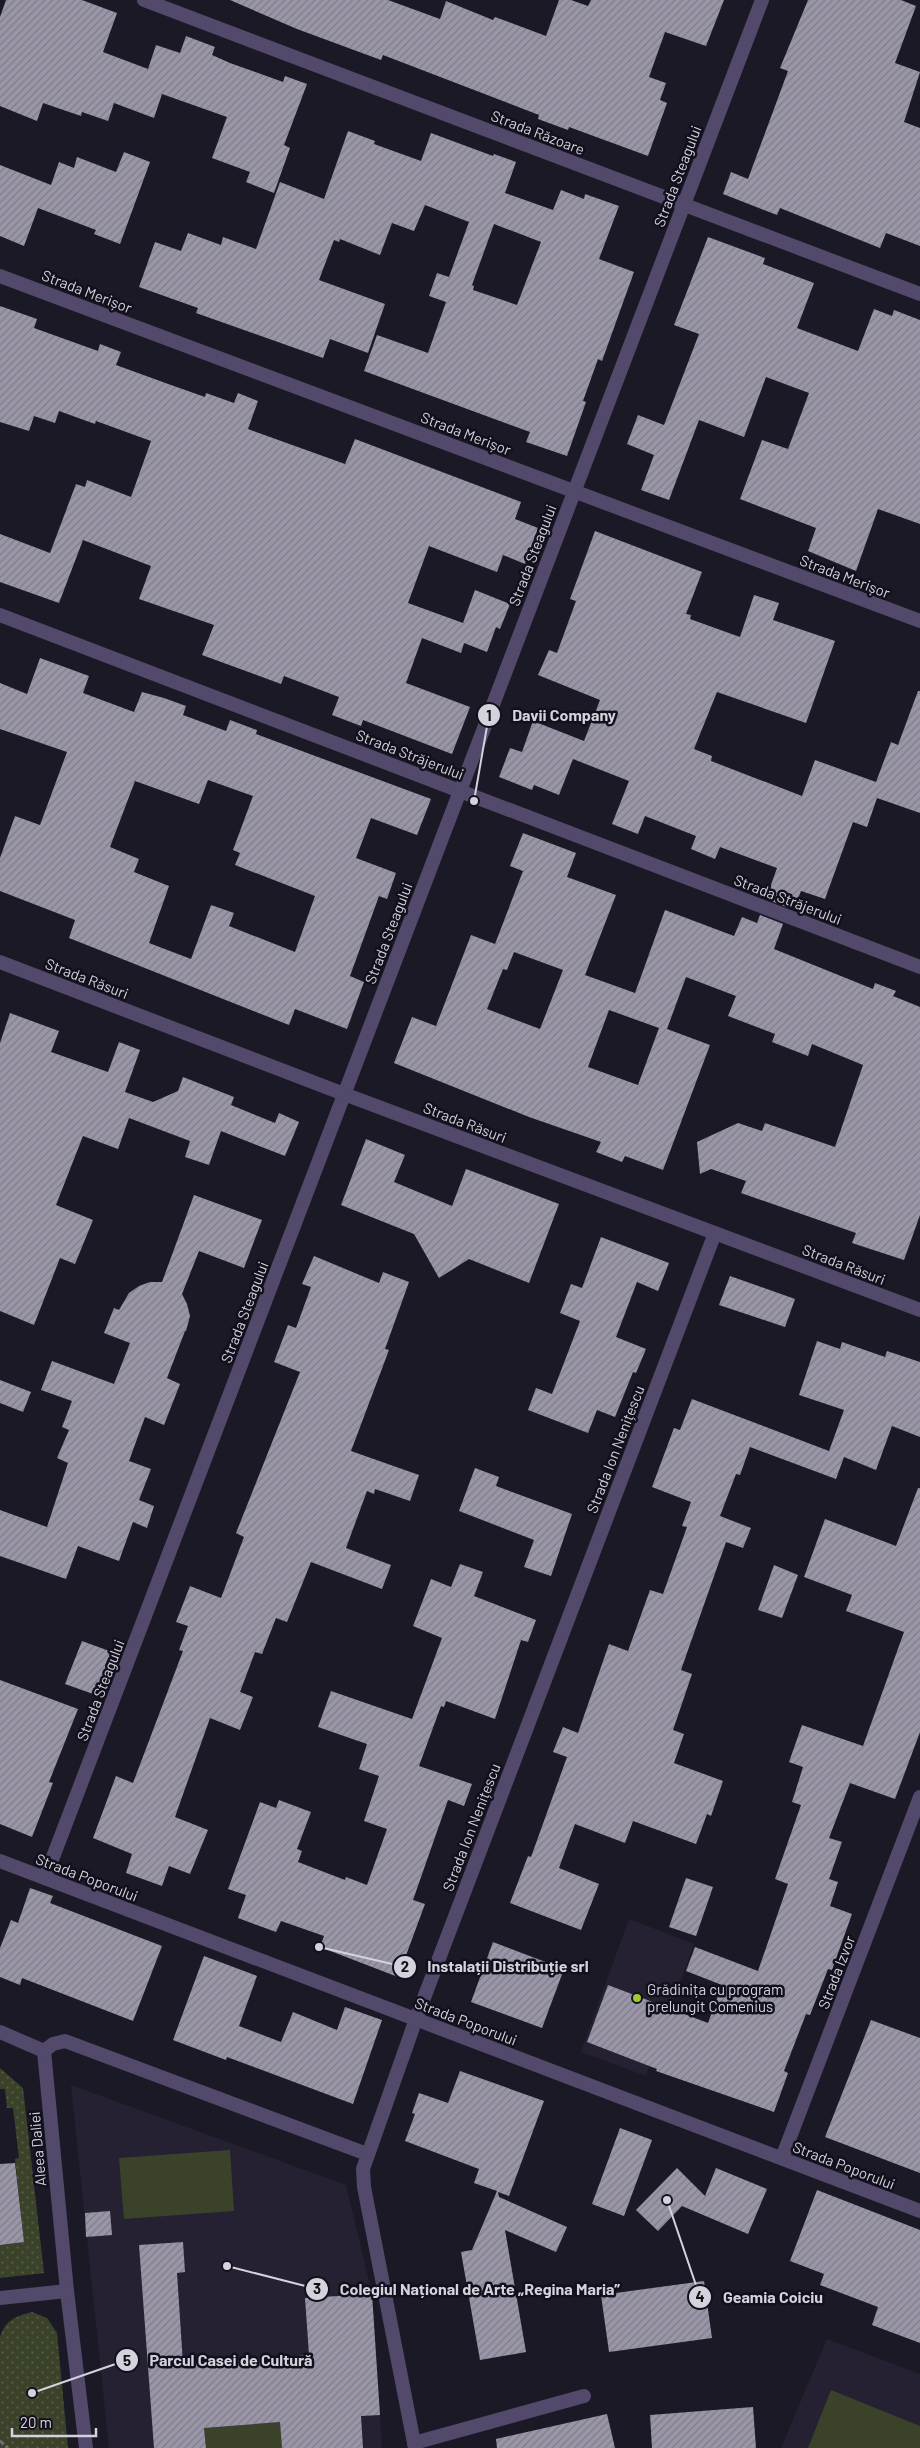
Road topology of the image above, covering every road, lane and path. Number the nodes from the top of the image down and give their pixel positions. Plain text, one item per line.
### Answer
1 (144, 0) edge
2 (762, 0) edge
3 (683, 205) junction
4 (0, 276) edge
5 (920, 294) edge
6 (574, 491) junction
7 (0, 615) edge
8 (920, 621) edge
9 (459, 791) junction
10 (0, 962) edge
11 (920, 967) edge
12 (344, 1094) junction
13 (715, 1233) junction
14 (920, 1310) edge
15 (920, 1797) edge
16 (0, 1861) edge
17 (45, 1878) junction
18 (416, 2019) junction
19 (0, 2032) edge
20 (44, 2051) junction
21 (367, 2154) junction
22 (782, 2158) junction
23 (920, 2211) edge
24 (67, 2291) junction
25 (0, 2298) edge
26 (584, 2396) dead end
27 (0, 2441) edge
28 (414, 2445) edge
29 (8, 2448) edge
30 (86, 2448) edge

1 - 3 street, Strada Răzoare
2 - 3 street, Strada Steagului
3 - 5 street, Strada Răzoare
3 - 6 street, Strada Steagului
4 - 6 street, Strada Merișor
6 - 8 street, Strada Merișor
6 - 9 street, Strada Steagului
7 - 9 street, Strada Străjerului
9 - 11 street, Strada Străjerului
9 - 12 street, Strada Steagului
10 - 12 street, Strada Răsuri
12 - 13 street, Strada Răsuri
12 - 17 street, Strada Steagului
13 - 14 street, Strada Răsuri
13 - 18 street, Strada Ion Nenițescu
15 - 22 street, Strada Izvor
16 - 17 street, Strada Poporului
17 - 18 street, Strada Poporului
18 - 21 street, Strada Ion Nenițescu
18 - 22 street, Strada Poporului
19 - 20 street
20 - 21 street
20 - 24 street, Aleea Daliei
21 - 28 street, Strada Ion Nenițescu
22 - 23 street, Strada Poporului
24 - 25 street
24 - 30 street, Aleea Daliei
26 - 28 street
27 - 29 path

